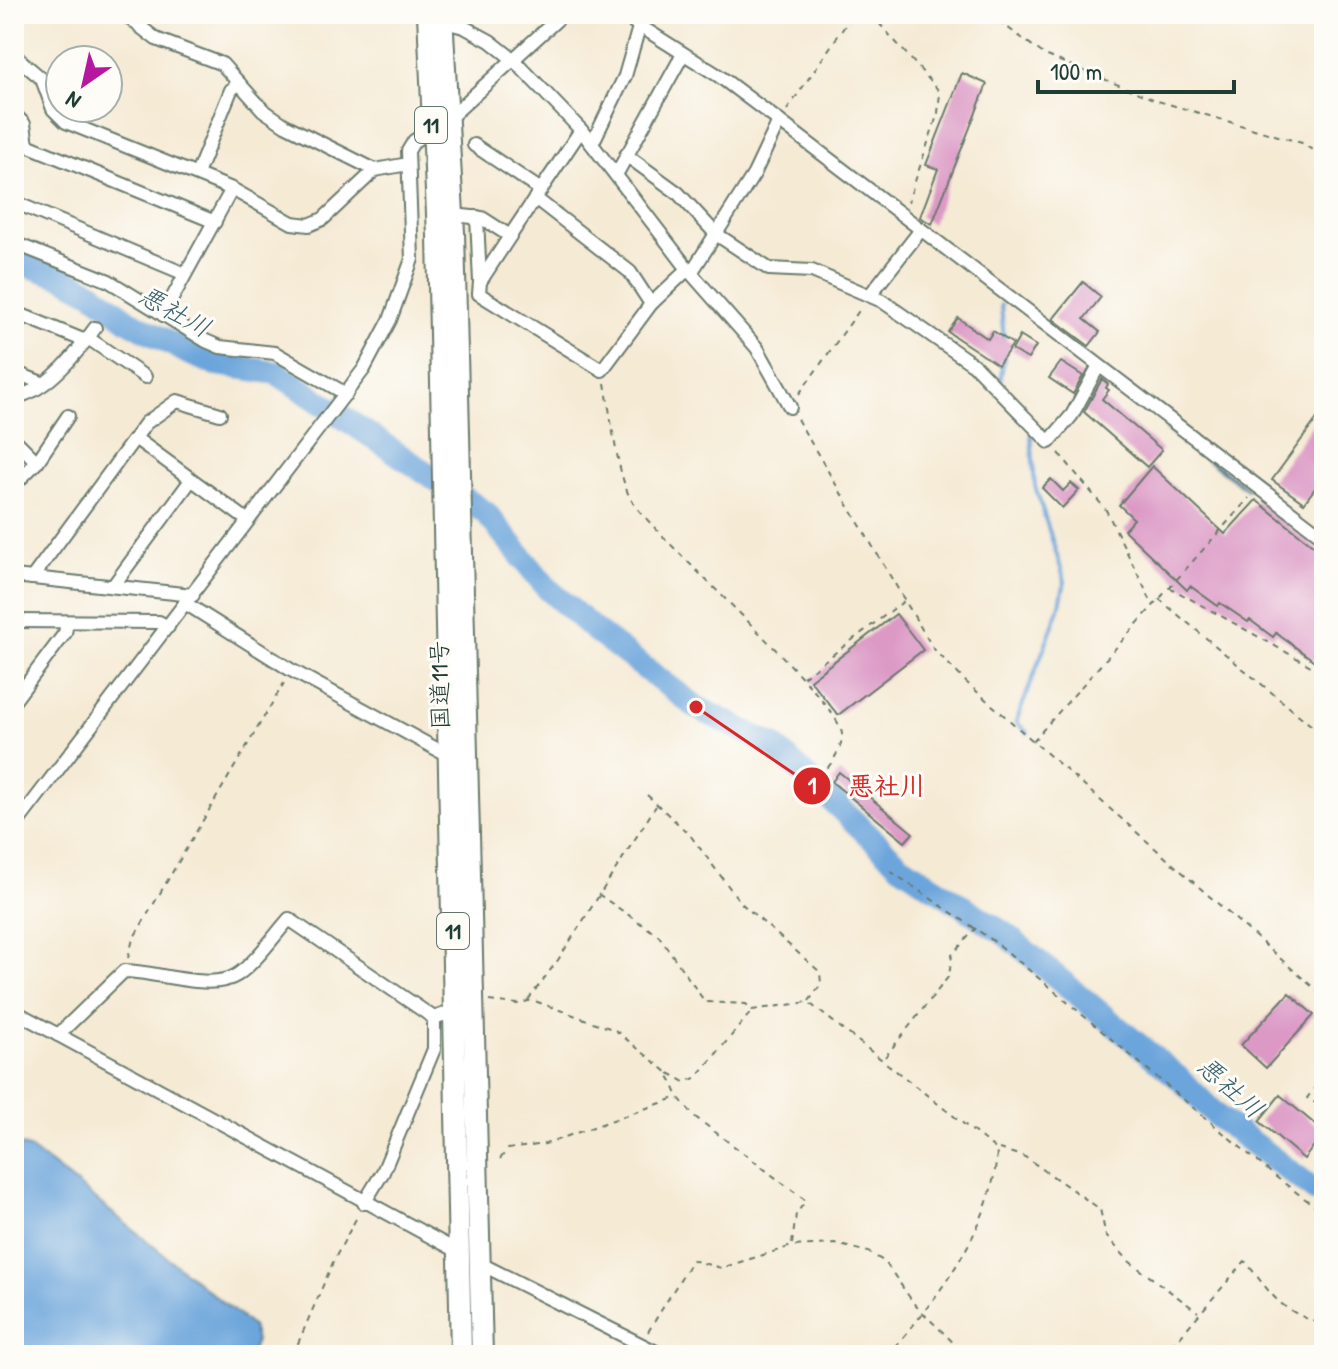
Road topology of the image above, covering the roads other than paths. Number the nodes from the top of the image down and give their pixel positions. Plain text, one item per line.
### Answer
1 (124, 14) edge
2 (563, 14) edge
3 (621, 14) edge
4 (433, 16) edge
5 (639, 27) junction
6 (683, 54) junction
7 (14, 55) edge
8 (514, 60) junction
9 (239, 83) junction
10 (14, 114) edge
11 (779, 121) junction
12 (440, 122) junction
13 (581, 130) junction
14 (592, 144) junction
15 (474, 145) dead end
16 (626, 155) junction
17 (408, 164) junction
18 (375, 170) junction
19 (197, 174) junction
20 (616, 175) junction
21 (232, 189) junction
22 (538, 194) junction
23 (14, 202) edge
24 (453, 215) junction
25 (477, 217) junction
26 (215, 222) junction
27 (920, 231) junction
28 (716, 234) junction
29 (510, 236) junction
30 (14, 243) edge
31 (690, 271) junction
32 (185, 274) junction
33 (480, 282) junction
34 (870, 295) junction
35 (651, 304) junction
36 (14, 312) edge
37 (163, 315) junction
38 (89, 336) junction
39 (1098, 367) junction
40 (14, 372) edge
41 (145, 377) dead end
42 (42, 383) junction
43 (14, 397) edge
44 (342, 399) junction
45 (790, 407) road end
46 (220, 414) dead end
47 (68, 416) dead end
48 (135, 438) junction
49 (14, 439) edge
50 (37, 462) junction
51 (451, 475) junction
52 (191, 480) junction
53 (14, 485) edge
54 (247, 520) junction
55 (1324, 537) edge
56 (14, 576) edge
57 (32, 578) junction
58 (113, 586) junction
59 (189, 599) junction
60 (14, 621) edge
61 (67, 623) junction
62 (168, 627) junction
63 (14, 701) edge
64 (458, 760) junction
65 (14, 827) edge
66 (464, 1008) junction
67 (14, 1011) edge
68 (434, 1018) junction
69 (58, 1035) junction
70 (364, 1203) junction
71 (470, 1258) junction
72 (461, 1355) edge
73 (482, 1355) edge
74 (662, 1355) edge

1 - 9 street
2 - 8 street
3 - 5 street
4 - 8 street
4 - 12 highway, 国道11号 / 11
5 - 6 street
5 - 14 street
6 - 11 street
6 - 16 street
7 - 19 street
8 - 12 street
8 - 13 street
9 - 18 street
9 - 19 street
10 - 26 street
11 - 27 street
11 - 28 street
12 - 17 street
12 - 24 highway, 国道11号 / 11
12 - 51 highway, 国道11号 / 11
13 - 14 street
13 - 22 street
14 - 20 street
15 - 22 street
16 - 20 street
16 - 28 street
17 - 18 street
17 - 44 street
18 - 21 street
19 - 21 street
20 - 31 street
21 - 26 street
22 - 29 street
22 - 35 street
23 - 32 street
24 - 25 street
24 - 51 highway, 国道11号 / 11
25 - 29 street
25 - 33 street
26 - 32 street
27 - 34 street
27 - 39 street
28 - 31 street
28 - 34 street
29 - 33 street
30 - 37 street
31 - 35 street
31 - 45 street
32 - 37 street
33 - 35 street
34 - 39 street
36 - 38 street
37 - 44 street
38 - 41 street
38 - 42 street
39 - 55 street
40 - 42 street
42 - 43 street
44 - 54 street
46 - 48 street
47 - 50 street
48 - 52 street
48 - 57 street
49 - 50 street
50 - 53 street
51 - 64 highway, 国道11号 / 11
52 - 54 street
52 - 58 street
54 - 59 street
56 - 57 street
57 - 58 street
58 - 59 street
59 - 62 street
59 - 64 street
60 - 61 street
61 - 62 street
61 - 63 street
62 - 65 street
64 - 66 highway, 国道11号 / 11
66 - 68 street
66 - 71 highway, 国道11号 / 11
67 - 69 street
68 - 69 street
68 - 70 street
69 - 70 street
70 - 71 street
71 - 72 highway, 国道11号 / 11
71 - 73 highway, 国道11号 / 11
71 - 74 street

